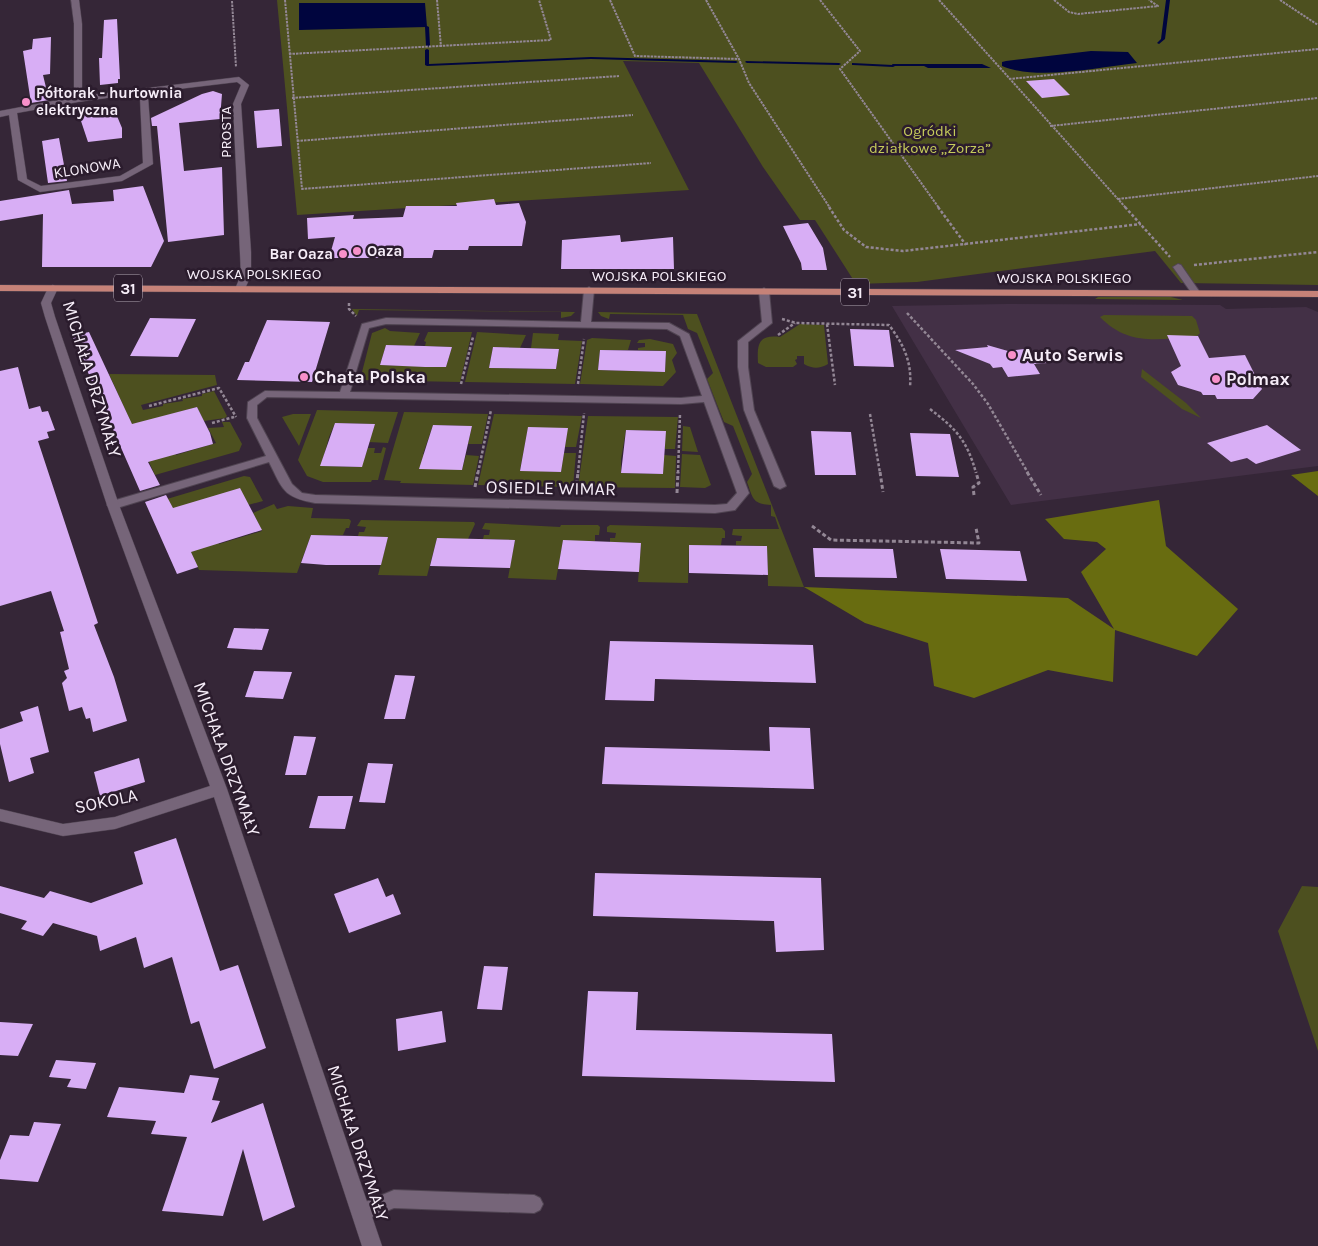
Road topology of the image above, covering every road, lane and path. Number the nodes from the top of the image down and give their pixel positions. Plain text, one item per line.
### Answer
1 (75, 0) edge
2 (232, 0) edge
3 (285, 0) edge
4 (437, 0) edge
5 (539, 0) edge
6 (610, 0) edge
7 (706, 0) edge
8 (820, 0) edge
9 (939, 0) edge
10 (1054, 0) edge
11 (1149, 0) edge
12 (1280, 0) edge
13 (1318, 25) edge
14 (440, 47) junction
15 (1318, 49) edge
16 (289, 54) junction
17 (739, 59) junction
18 (619, 76) dead end
19 (239, 79) junction
20 (1008, 79) junction
21 (138, 92) junction
22 (292, 98) junction
23 (1318, 98) edge
24 (78, 99) junction
25 (13, 113) junction
26 (0, 114) edge
27 (633, 116) dead end
28 (1050, 126) junction
29 (296, 141) junction
30 (651, 163) dead end
31 (1318, 176) edge
32 (1118, 199) junction
33 (1140, 224) junction
34 (966, 245) junction
35 (1318, 252) edge
36 (1178, 267) junction
37 (0, 288) edge
38 (52, 288) junction
39 (240, 289) junction
40 (589, 290) junction
41 (764, 291) junction
42 (1196, 293) junction
43 (1318, 294) edge
44 (349, 298) dead end
45 (907, 313) dead end
46 (767, 316) junction
47 (477, 322) junction
48 (586, 323) junction
49 (827, 324) junction
50 (365, 326) junction
51 (835, 385) dead end
52 (910, 387) dead end
53 (344, 395) junction
54 (458, 397) junction
55 (494, 397) junction
56 (708, 398) junction
57 (581, 400) junction
58 (681, 401) junction
59 (148, 406) dead end
60 (930, 409) dead end
61 (870, 414) dead end
62 (252, 416) junction
63 (234, 417) junction
64 (212, 423) dead end
65 (272, 458) junction
66 (780, 486) dead end
67 (883, 492) dead end
68 (974, 495) dead end
69 (1041, 495) dead end
70 (472, 504) junction
71 (113, 505) junction
72 (574, 506) junction
73 (677, 508) junction
74 (812, 526) dead end
75 (976, 528) dead end
76 (219, 789) junction
77 (0, 815) edge
78 (534, 1204) dead end
79 (362, 1212) junction
80 (372, 1246) edge

1 - 24 street
2 - 19 path
3 - 16 path
4 - 14 path
5 - 14 path
6 - 17 path
7 - 17 path
8 - 34 path
9 - 20 path
10 - 11 path
12 - 13 path
14 - 16 path
15 - 20 path
16 - 22 path
17 - 34 path
18 - 22 path
19 - 21 street, PROSTA
19 - 39 street, PROSTA
20 - 28 path
21 - 24 street, PROSTA
21 - 25 street, KLONOWA
22 - 29 path
23 - 28 path
24 - 25 street
25 - 26 street
27 - 29 path
28 - 32 path
29 - 30 path
31 - 32 path
32 - 33 path
33 - 34 path
33 - 36 path
35 - 36 path
36 - 42 lane
37 - 38 main road, WOJSKA POLSKIEGO / 31
38 - 39 main road, WOJSKA POLSKIEGO / 31
38 - 71 street, MICHAŁA DRZYMAŁY
39 - 40 main road, WOJSKA POLSKIEGO / 31
40 - 41 main road, WOJSKA POLSKIEGO / 31
40 - 48 lane
41 - 42 main road, WOJSKA POLSKIEGO / 31
41 - 46 lane
42 - 43 main road, WOJSKA POLSKIEGO / 31
44 - 50 path
45 - 69 path
46 - 49 path
46 - 66 lane
47 - 48 lane, OSIEDLE WIMAR
47 - 50 lane, OSIEDLE WIMAR
47 - 54 path
48 - 56 lane, OSIEDLE WIMAR
48 - 57 path
49 - 51 path
49 - 52 path
50 - 53 lane
53 - 54 lane
53 - 62 lane
54 - 55 lane
55 - 57 lane
55 - 70 path
56 - 58 lane
56 - 73 lane, OSIEDLE WIMAR
57 - 58 lane
57 - 72 path
58 - 73 path
59 - 63 path
60 - 68 path
61 - 67 path
62 - 63 path
62 - 65 lane, OSIEDLE WIMAR
63 - 64 path
65 - 70 lane, OSIEDLE WIMAR
65 - 71 lane
70 - 72 lane, OSIEDLE WIMAR
71 - 76 street, MICHAŁA DRZYMAŁY
72 - 73 lane, OSIEDLE WIMAR
74 - 75 path
76 - 77 street, SOKOLA
76 - 79 street, MICHAŁA DRZYMAŁY
78 - 79 lane
79 - 80 street, MICHAŁA DRZYMAŁY

